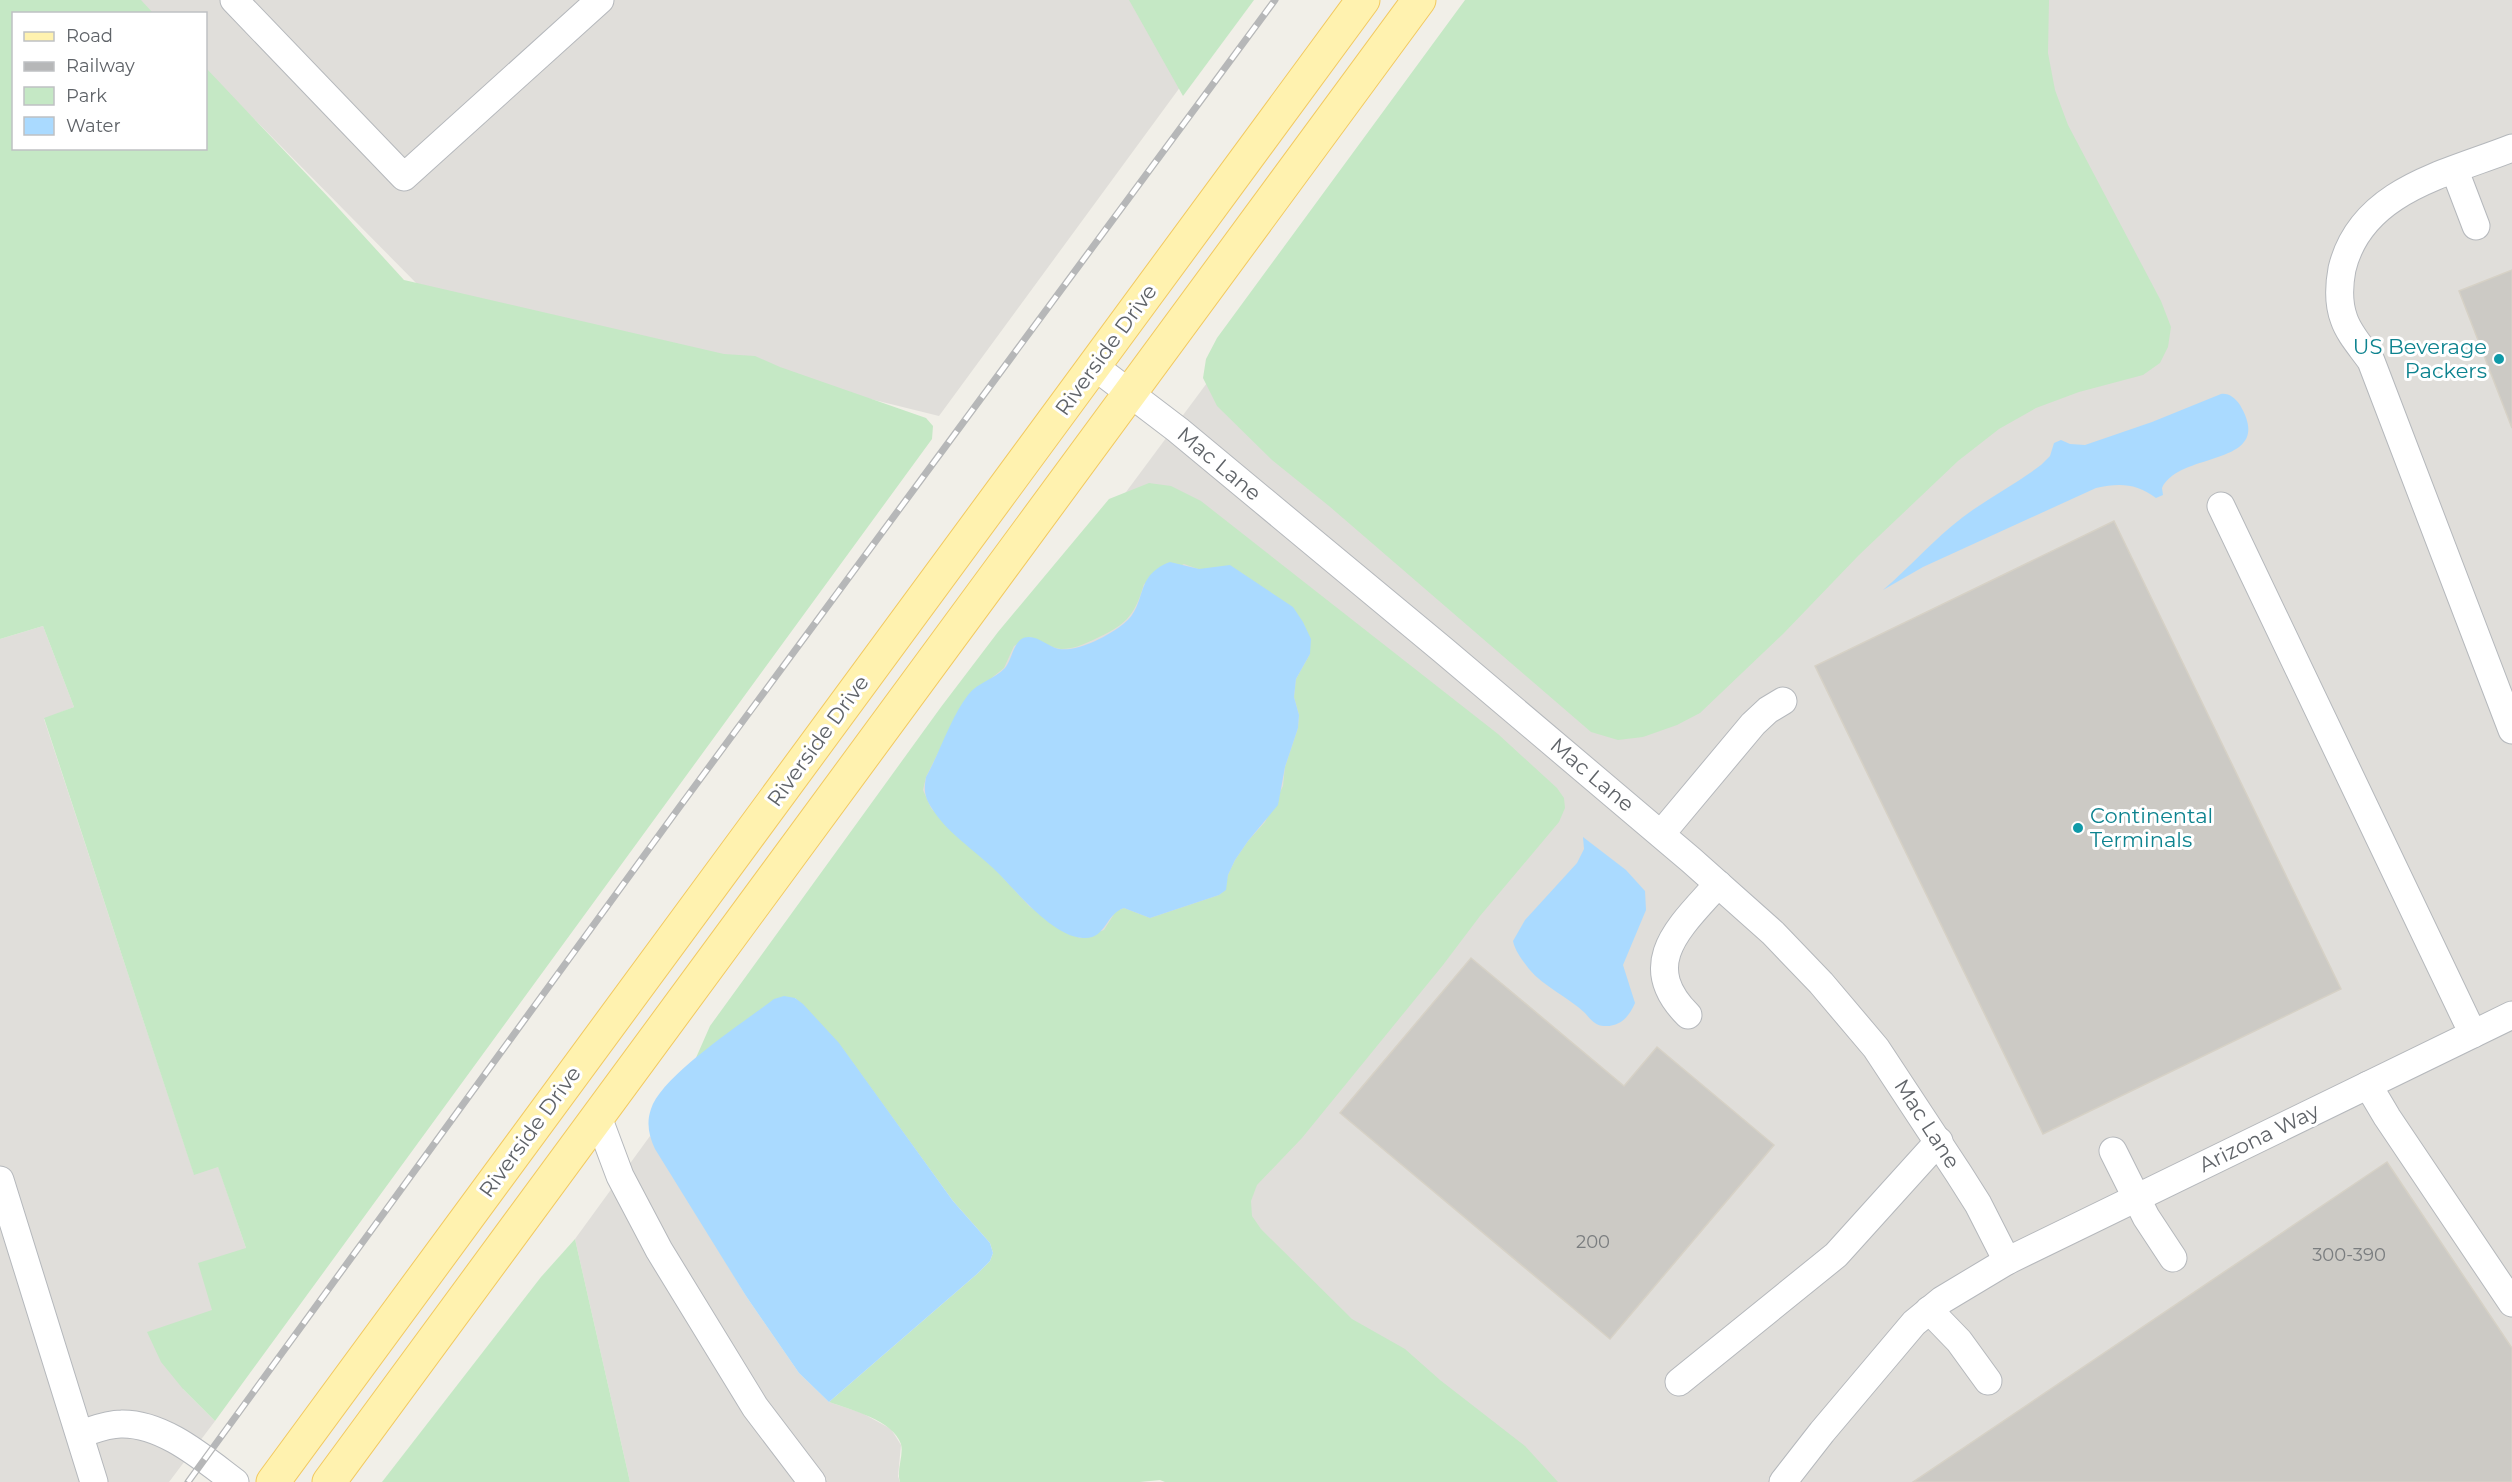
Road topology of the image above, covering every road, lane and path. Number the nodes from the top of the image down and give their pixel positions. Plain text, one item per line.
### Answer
1 (234, 0) edge
2 (600, 0) edge
3 (1363, 0) edge
4 (1419, 0) edge
5 (2512, 148) edge
6 (2455, 171) junction
7 (2476, 226) dead end
8 (1094, 366) junction
9 (1130, 393) junction
10 (2221, 506) dead end
11 (1783, 701) dead end
12 (2512, 730) edge
13 (1661, 834) junction
14 (1718, 884) junction
15 (1688, 1015) dead end
16 (2509, 1016) edge
17 (2473, 1034) junction
18 (2368, 1085) junction
19 (598, 1117) junction
20 (1939, 1141) junction
21 (2113, 1151) dead end
22 (0, 1180) edge
23 (2136, 1198) junction
24 (2173, 1258) dead end
25 (2007, 1261) junction
26 (2512, 1303) edge
27 (1929, 1310) junction
28 (1988, 1381) dead end
29 (1679, 1382) dead end
30 (80, 1434) junction
31 (94, 1482) edge
32 (235, 1482) edge
33 (273, 1482) edge
34 (329, 1482) edge
35 (812, 1482) edge
36 (1783, 1482) edge

1 - 2 street
3 - 8 main road, Riverside Drive
4 - 9 main road
5 - 6 street
6 - 7 street
6 - 12 street
8 - 9 street, Mac Lane
8 - 33 main road, Riverside Drive
9 - 13 street, Mac Lane
9 - 19 main road
10 - 17 street
11 - 13 street
13 - 14 street, Mac Lane
14 - 15 street
14 - 20 street, Mac Lane
16 - 17 street, Arizona Way
17 - 18 street, Arizona Way
18 - 23 street, Arizona Way
18 - 26 street
19 - 34 main road
19 - 35 street
20 - 25 street, Mac Lane
20 - 29 street
21 - 23 street
22 - 30 street
23 - 24 street
23 - 25 street, Arizona Way
25 - 27 street, Arizona Way
27 - 28 street
27 - 36 street, Arizona Way
30 - 31 street
30 - 32 street

